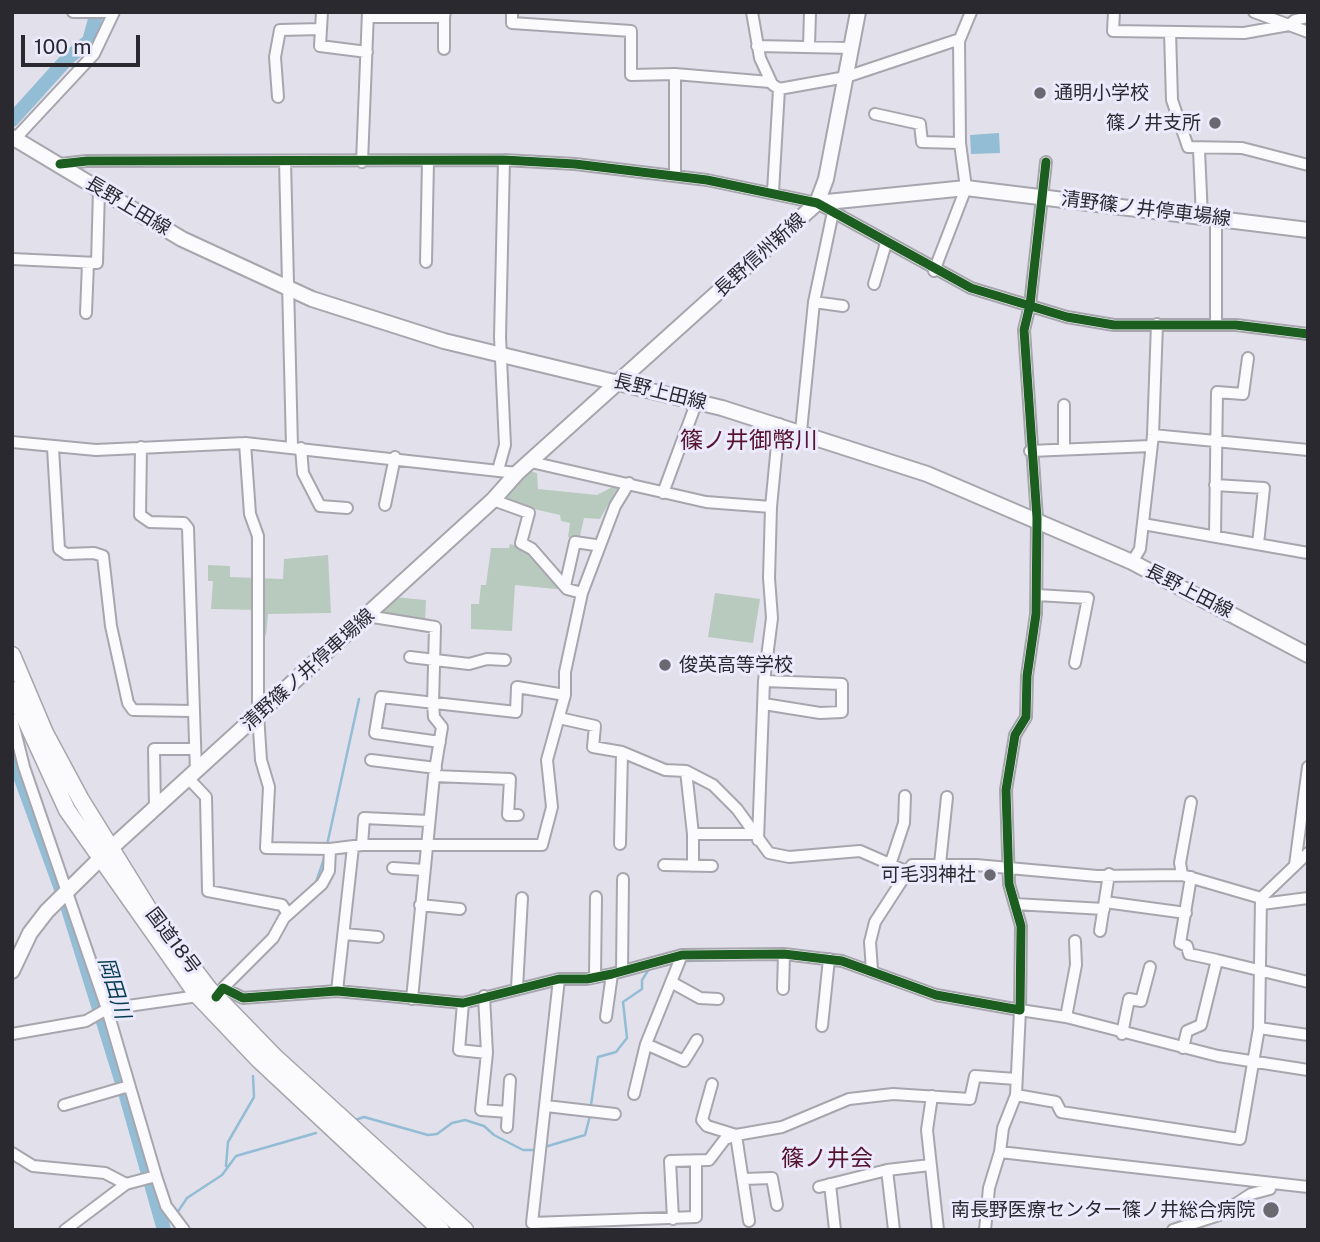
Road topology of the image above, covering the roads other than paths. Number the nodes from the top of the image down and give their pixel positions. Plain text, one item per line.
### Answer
1 (73, 12) edge
2 (113, 12) edge
3 (322, 12) edge
4 (512, 12) edge
5 (558, 12) edge
6 (752, 12) edge
7 (810, 12) edge
8 (858, 12) edge
9 (971, 12) edge
10 (1114, 12) edge
11 (1254, 12) edge
12 (86, 14) edge
13 (445, 14) edge
14 (368, 15) edge
15 (1308, 17) edge
16 (1289, 25) junction
17 (557, 26) junction
18 (321, 29) junction
19 (1170, 32) junction
20 (1308, 32) edge
21 (960, 39) junction
22 (757, 46) junction
23 (809, 46) junction
24 (852, 48) junction
25 (444, 49) dead end
26 (368, 52) junction
27 (675, 74) junction
28 (846, 77) junction
29 (775, 85) junction
30 (278, 97) dead end
31 (875, 114) dead end
32 (13, 139) edge
33 (960, 143) junction
34 (1199, 150) junction
35 (428, 160) junction
36 (504, 160) junction
37 (285, 161) junction
38 (362, 162) junction
39 (1046, 162) dead end
40 (60, 164) junction
41 (1308, 165) edge
42 (675, 176) junction
43 (966, 188) junction
44 (99, 190) junction
45 (773, 192) junction
46 (1042, 196) junction
47 (817, 203) junction
48 (833, 212) junction
49 (1209, 218) junction
50 (1308, 230) edge
51 (886, 243) junction
52 (12, 259) edge
53 (426, 262) dead end
54 (88, 263) junction
55 (934, 271) junction
56 (874, 285) dead end
57 (290, 289) junction
58 (814, 302) junction
59 (843, 306) dead end
60 (1030, 306) junction
61 (86, 313) dead end
62 (1157, 324) junction
63 (1216, 324) junction
64 (1308, 334) edge
65 (502, 355) junction
66 (1248, 358) dead end
67 (621, 382) junction
68 (697, 401) junction
69 (1064, 405) dead end
70 (779, 424) junction
71 (801, 431) junction
72 (1152, 441) junction
73 (1217, 441) junction
74 (12, 442) edge
75 (245, 443) junction
76 (141, 447) junction
77 (297, 447) junction
78 (53, 448) junction
79 (1064, 448) junction
80 (1308, 450) edge
81 (1030, 451) junction
82 (395, 457) junction
83 (531, 462) junction
84 (498, 470) junction
85 (517, 473) junction
86 (629, 483) junction
87 (1215, 485) junction
88 (663, 493) junction
89 (493, 500) junction
90 (385, 505) dead end
91 (771, 506) junction
92 (347, 508) dead end
93 (1037, 518) junction
94 (1143, 524) junction
95 (1215, 536) junction
96 (1258, 544) junction
97 (595, 545) dead end
98 (1308, 553) edge
99 (1132, 562) junction
100 (565, 586) junction
101 (582, 593) junction
102 (1037, 594) junction
103 (367, 616) junction
104 (12, 655) edge
105 (1308, 655) edge
106 (410, 657) dead end
107 (436, 660) junction
108 (505, 660) dead end
109 (1075, 663) dead end
110 (765, 681) junction
111 (12, 690) edge
112 (565, 695) junction
113 (764, 704) junction
114 (433, 705) junction
115 (192, 711) junction
116 (258, 714) junction
117 (559, 718) junction
118 (12, 719) edge
119 (440, 742) junction
120 (195, 749) junction
121 (622, 752) junction
122 (370, 760) dead end
123 (1308, 767) edge
124 (686, 771) junction
125 (435, 772) junction
126 (192, 775) junction
127 (905, 796) dead end
128 (947, 797) dead end
129 (1191, 802) dead end
130 (155, 810) junction
131 (518, 815) dead end
132 (429, 821) junction
133 (693, 834) junction
134 (755, 837) junction
135 (427, 844) junction
136 (620, 844) dead end
137 (358, 846) junction
138 (330, 849) junction
139 (1308, 853) edge
140 (105, 855) junction
141 (940, 864) junction
142 (1295, 864) junction
143 (664, 865) dead end
144 (890, 865) junction
145 (693, 866) junction
146 (712, 866) dead end
147 (1007, 867) junction
148 (393, 868) dead end
149 (424, 870) junction
150 (908, 872) junction
151 (1109, 874) junction
152 (1187, 876) junction
153 (623, 879) dead end
154 (69, 890) junction
155 (596, 897) dead end
156 (523, 898) dead end
157 (1308, 898) edge
158 (1261, 901) junction
159 (1015, 904) junction
160 (420, 905) junction
161 (1104, 906) junction
162 (460, 909) dead end
163 (1186, 913) junction
164 (288, 914) junction
165 (1100, 931) dead end
166 (344, 934) junction
167 (378, 937) dead end
168 (1075, 941) dead end
169 (784, 954) junction
170 (682, 956) junction
171 (829, 959) junction
172 (1217, 960) junction
173 (14, 963) edge
174 (1150, 967) dead end
175 (872, 970) junction
176 (1258, 971) junction
177 (617, 972) junction
178 (595, 977) junction
179 (559, 979) junction
180 (671, 982) junction
181 (1308, 982) edge
182 (517, 988) junction
183 (783, 989) dead end
184 (337, 991) junction
185 (219, 993) junction
186 (198, 996) junction
187 (484, 996) junction
188 (412, 999) junction
189 (718, 1000) dead end
190 (463, 1003) junction
191 (1020, 1010) junction
192 (102, 1012) junction
193 (606, 1017) dead end
194 (1066, 1017) junction
195 (822, 1026) dead end
196 (1259, 1028) junction
197 (12, 1034) edge
198 (1122, 1034) junction
199 (1308, 1035) edge
200 (697, 1040) dead end
201 (646, 1044) junction
202 (1183, 1048) junction
203 (487, 1053) junction
204 (1253, 1062) junction
205 (1308, 1070) edge
206 (1016, 1079) junction
207 (510, 1080) dead end
208 (712, 1084) dead end
209 (129, 1086) junction
210 (634, 1094) dead end
211 (1016, 1095) junction
212 (932, 1096) junction
213 (65, 1105) dead end
214 (546, 1106) junction
215 (508, 1112) junction
216 (615, 1114) dead end
217 (507, 1126) dead end
218 (736, 1135) junction
219 (1000, 1152) junction
220 (12, 1153) edge
221 (696, 1161) junction
222 (930, 1165) junction
223 (887, 1170) junction
224 (152, 1177) junction
225 (744, 1179) junction
226 (126, 1184) junction
227 (1294, 1186) junction
228 (1308, 1187) edge
229 (777, 1205) dead end
230 (673, 1219) junction
231 (749, 1221) dead end
232 (178, 1224) edge
233 (629, 1226) edge
234 (65, 1230) edge
235 (441, 1230) edge
236 (465, 1230) edge
237 (835, 1230) edge
238 (894, 1230) edge
239 (938, 1230) edge
240 (985, 1230) edge
241 (1173, 1230) edge

1 - 12 street
2 - 12 street
2 - 32 street
3 - 18 street
4 - 17 street
5 - 17 street
6 - 22 street
7 - 23 street
8 - 24 main road, 長野信州新線
9 - 21 street
10 - 19 street
11 - 16 street
13 - 14 street
13 - 25 street
14 - 26 street
15 - 16 street
16 - 19 street
16 - 20 street
17 - 27 street
18 - 26 street
18 - 30 street
19 - 34 street
21 - 28 street
21 - 33 street
22 - 23 street
22 - 29 street
23 - 24 street
24 - 28 main road, 長野信州新線
26 - 38 street
27 - 29 street
27 - 42 street
28 - 29 street
28 - 47 main road, 長野信州新線
29 - 45 street
31 - 33 street
32 - 40 main road, 長野上田線
33 - 43 street
34 - 41 street
34 - 49 street
35 - 36 street
35 - 38 street
35 - 53 street
36 - 42 street
36 - 65 street
37 - 38 street
37 - 40 street
37 - 57 street
39 - 46 street
40 - 44 main road, 長野上田線
42 - 45 street
43 - 46 main road, 清野篠ノ井停車場線
43 - 47 main road, 清野篠ノ井停車場線
43 - 55 street
44 - 54 street
44 - 57 main road, 長野上田線
45 - 47 street
46 - 49 main road, 清野篠ノ井停車場線
46 - 60 street
47 - 48 street
47 - 67 main road, 長野信州新線
48 - 51 street
48 - 58 street
49 - 50 main road, 清野篠ノ井停車場線
49 - 63 street
51 - 55 street
51 - 56 street
52 - 54 street
54 - 61 street
55 - 60 street
57 - 65 main road, 長野上田線
57 - 77 street
58 - 59 street
58 - 71 street
60 - 62 street
60 - 81 street
62 - 63 street
62 - 72 street
63 - 64 street
65 - 67 main road, 長野上田線
65 - 84 street
66 - 73 street
67 - 68 main road, 長野上田線
67 - 83 main road, 清野篠ノ井停車場線
68 - 70 main road, 長野上田線
68 - 88 street
69 - 79 street
70 - 71 main road, 長野上田線
70 - 91 street
71 - 93 main road, 長野上田線
72 - 73 street
72 - 79 street
72 - 94 street
73 - 80 street
73 - 87 street
74 - 78 street
75 - 76 street
75 - 77 street
75 - 116 street
76 - 78 street
76 - 115 street
77 - 82 street
77 - 92 street
78 - 115 street
79 - 81 street
81 - 93 street
82 - 84 street
82 - 90 street
83 - 85 main road, 清野篠ノ井停車場線
83 - 86 street
84 - 85 street
85 - 89 main road, 清野篠ノ井停車場線
86 - 88 street
86 - 101 street
87 - 95 street
87 - 96 street
88 - 91 street
89 - 100 street
89 - 103 main road, 清野篠ノ井停車場線
91 - 110 street
93 - 99 main road, 長野上田線
93 - 102 street
94 - 95 street
94 - 99 street
95 - 96 street
96 - 98 street
97 - 100 street
99 - 105 main road, 長野上田線
100 - 101 street
101 - 112 street
102 - 109 street
102 - 147 street
103 - 107 street
103 - 116 main road, 清野篠ノ井停車場線
104 - 140 highway, 国道18号
106 - 107 street
107 - 108 street
107 - 114 street
110 - 113 street
110 - 113 street
111 - 140 highway, 国道18号
112 - 114 street
112 - 117 street
113 - 134 street
114 - 119 street
114 - 119 street
115 - 120 street
116 - 126 main road, 清野篠ノ井停車場線
116 - 138 street
117 - 121 street
117 - 135 street
118 - 154 street
119 - 125 street
120 - 126 street
120 - 130 street
121 - 124 street
121 - 136 street
122 - 125 street
123 - 142 street
124 - 133 street
124 - 134 street
125 - 131 street
125 - 132 street
126 - 130 main road, 清野篠ノ井停車場線
126 - 164 street
127 - 144 street
128 - 141 street
129 - 152 street
130 - 140 main road, 清野篠ノ井停車場線
132 - 135 street
132 - 137 street
133 - 134 street
133 - 145 street
134 - 144 street
135 - 137 street
135 - 149 street
137 - 138 street
137 - 166 street
138 - 164 street
139 - 142 street
140 - 154 main road, 清野篠ノ井停車場線
140 - 185 highway, 国道18号
140 - 186 highway, 国道18号
141 - 147 street
141 - 150 street
142 - 158 street
143 - 145 street
144 - 150 street
145 - 146 street
147 - 151 street
147 - 159 street
148 - 149 street
149 - 160 street
150 - 175 street
151 - 152 street
151 - 161 street
152 - 158 street
152 - 163 street
153 - 177 street
154 - 173 main road, 清野篠ノ井停車場線
154 - 192 street
155 - 178 street
156 - 182 street
157 - 158 street
158 - 176 street
159 - 161 street
159 - 191 street
160 - 162 street
160 - 188 street
161 - 163 street
161 - 165 street
163 - 172 street
164 - 185 street
166 - 167 street
166 - 184 street
168 - 194 street
169 - 170 street
169 - 171 street
169 - 183 street
170 - 177 street
170 - 180 street
171 - 175 street
171 - 195 street
172 - 176 street
172 - 202 street
174 - 198 street
175 - 191 street
176 - 181 street
176 - 196 street
177 - 178 street
177 - 193 street
178 - 179 street
179 - 182 street
179 - 214 street
180 - 189 street
180 - 201 street
182 - 187 street
184 - 185 street
184 - 188 street
185 - 236 highway, 国道18号
186 - 192 street
186 - 235 highway, 国道18号
187 - 190 street
187 - 203 street
188 - 190 street
190 - 203 street
191 - 194 street
191 - 206 street
192 - 197 street
192 - 209 street
194 - 198 street
196 - 199 street
196 - 204 street
198 - 202 street
200 - 201 street
201 - 210 street
202 - 204 street
203 - 215 street
204 - 205 street
204 - 211 street
206 - 211 street
206 - 212 street
207 - 215 street
208 - 218 street
209 - 213 street
209 - 224 street
211 - 219 street
212 - 218 street
212 - 222 street
214 - 216 street
214 - 233 street
215 - 217 street
218 - 221 street
218 - 225 street
219 - 227 street
219 - 240 street
220 - 226 street
221 - 230 street
221 - 230 street
222 - 223 street
222 - 239 street
223 - 237 street
223 - 238 street
224 - 226 street
224 - 232 street
225 - 229 street
225 - 231 street
226 - 234 street
227 - 228 street
227 - 241 street
230 - 233 street

